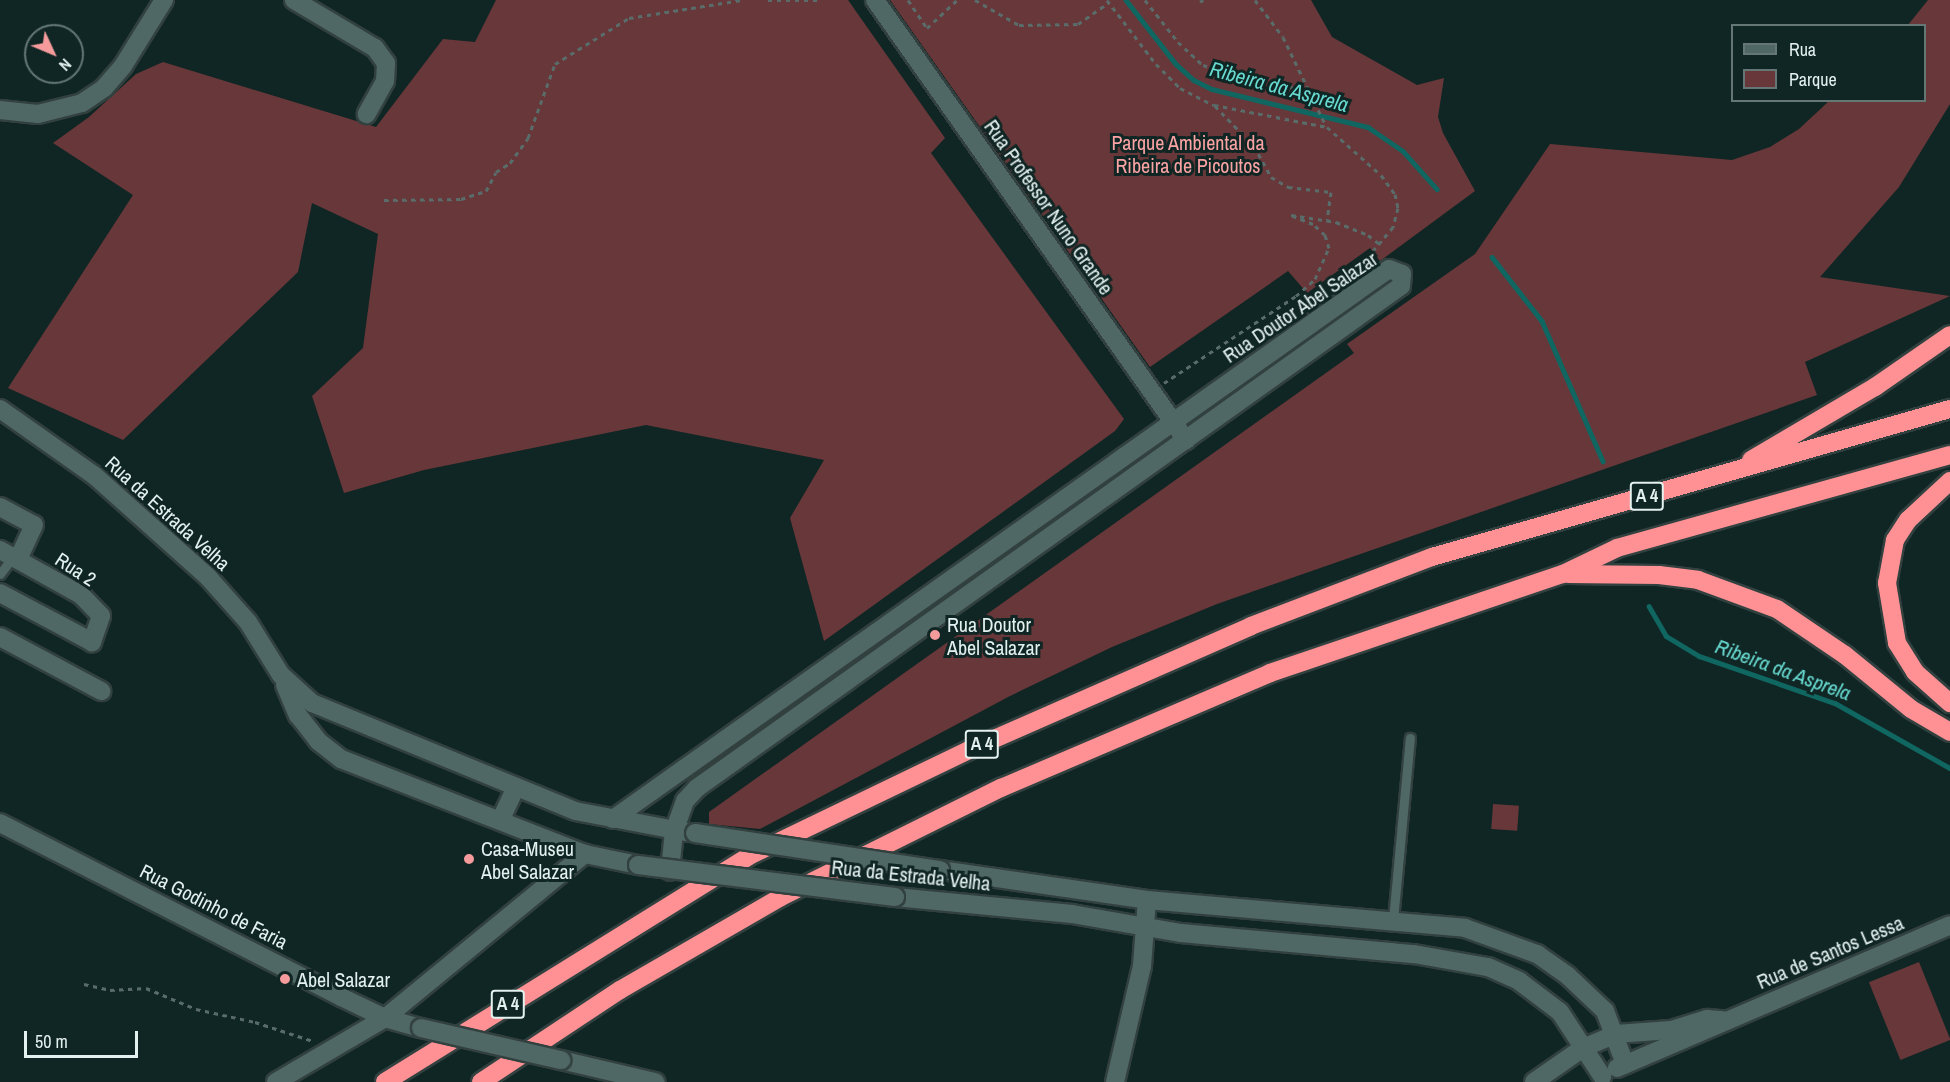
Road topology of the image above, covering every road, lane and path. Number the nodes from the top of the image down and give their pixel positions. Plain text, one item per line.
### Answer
1 (164, 0) edge
2 (294, 0) edge
3 (742, 0) edge
4 (768, 0) edge
5 (819, 0) edge
6 (875, 0) edge
7 (908, 0) edge
8 (957, 0) edge
9 (975, 0) edge
10 (1145, 0) edge
11 (1255, 0) edge
12 (1108, 1) edge
13 (1308, 90) junction
14 (1214, 105) junction
15 (0, 110) edge
16 (367, 114) dead end
17 (1327, 127) junction
18 (384, 201) dead end
19 (1327, 220) junction
20 (1381, 245) junction
21 (1373, 251) dead end
22 (1950, 335) edge
23 (1151, 391) junction
24 (0, 409) edge
25 (1950, 409) edge
26 (1174, 423) junction
27 (1186, 440) junction
28 (1950, 455) edge
29 (1734, 471) junction
30 (1950, 481) edge
31 (0, 507) edge
32 (11, 556) edge
33 (0, 574) edge
34 (1563, 574) junction
35 (0, 593) edge
36 (0, 637) edge
37 (281, 675) junction
38 (101, 691) dead end
39 (1950, 703) edge
40 (1950, 732) edge
41 (1410, 738) dead end
42 (516, 787) junction
43 (501, 819) junction
44 (613, 819) junction
45 (0, 823) edge
46 (673, 838) junction
47 (585, 854) junction
48 (670, 870) junction
49 (1147, 900) junction
50 (1387, 920) junction
51 (1950, 925) edge
52 (1146, 928) junction
53 (1378, 951) junction
54 (84, 984) dead end
55 (385, 1018) junction
56 (1728, 1021) junction
57 (1616, 1034) junction
58 (1583, 1048) junction
59 (323, 1053) junction
60 (1625, 1064) junction
61 (581, 1073) edge
62 (1597, 1079) edge
63 (276, 1082) edge
64 (385, 1082) edge
65 (481, 1082) edge
66 (655, 1082) edge
67 (1115, 1082) edge
68 (1534, 1082) edge

1 - 15 street
2 - 16 street
3 - 18 path
4 - 5 path
6 - 23 street, Rua Professor Nuno Grande
7 - 8 path
9 - 12 path
10 - 13 path
11 - 13 path
12 - 14 path
13 - 17 path
14 - 17 path
14 - 19 path
17 - 20 path
19 - 20 path
19 - 23 path
20 - 21 path
22 - 29 highway
23 - 26 street, Rua Professor Nuno Grande
24 - 37 street, Rua da Estrada Velha
25 - 29 highway, A 4
26 - 27 street, Rua Professor Nuno Grande
26 - 27 street, Rua Doutor Abel Salazar
26 - 44 street, Rua Doutor Abel Salazar
27 - 46 street, Rua Doutor Abel Salazar
28 - 34 highway, A 4
29 - 64 highway, A 4
30 - 39 highway
31 - 32 street
32 - 33 lane
32 - 35 street, Rua 2
34 - 40 highway
34 - 65 highway, A 4
36 - 38 street
37 - 42 street, Rua da Estrada Velha
37 - 43 street, Rua da Estrada Velha
41 - 50 lane
42 - 43 street
42 - 44 street, Rua da Estrada Velha
43 - 47 street, Rua da Estrada Velha
44 - 46 street, Rua da Estrada Velha
45 - 55 street, Rua Godinho de Faria
46 - 48 street
46 - 49 street, Rua da Estrada Velha, bridge
47 - 48 street, Rua da Estrada Velha, bridge
47 - 55 street
48 - 52 street, Rua da Estrada Velha, bridge
49 - 50 street, Rua da Estrada Velha
49 - 52 street
50 - 53 street
50 - 57 street, Rua da Estrada Velha
51 - 56 street, Rua de Santos Lessa
52 - 53 street, Rua da Estrada Velha
52 - 67 street
53 - 58 street, Rua da Estrada Velha
54 - 59 path
55 - 59 street
55 - 61 street, Rua Godinho de Faria, bridge
56 - 57 street, Rua de Santos Lessa
56 - 60 street, Rua de Santos Lessa
57 - 58 street, Rua de Santos Lessa
57 - 60 street, Rua da Estrada Velha
58 - 62 street, Rua da Estrada Velha
58 - 68 street, Rua de Santos Lessa
59 - 63 street
60 - 62 street, Rua de Santos Lessa
61 - 66 street, Rua Godinho de Faria

